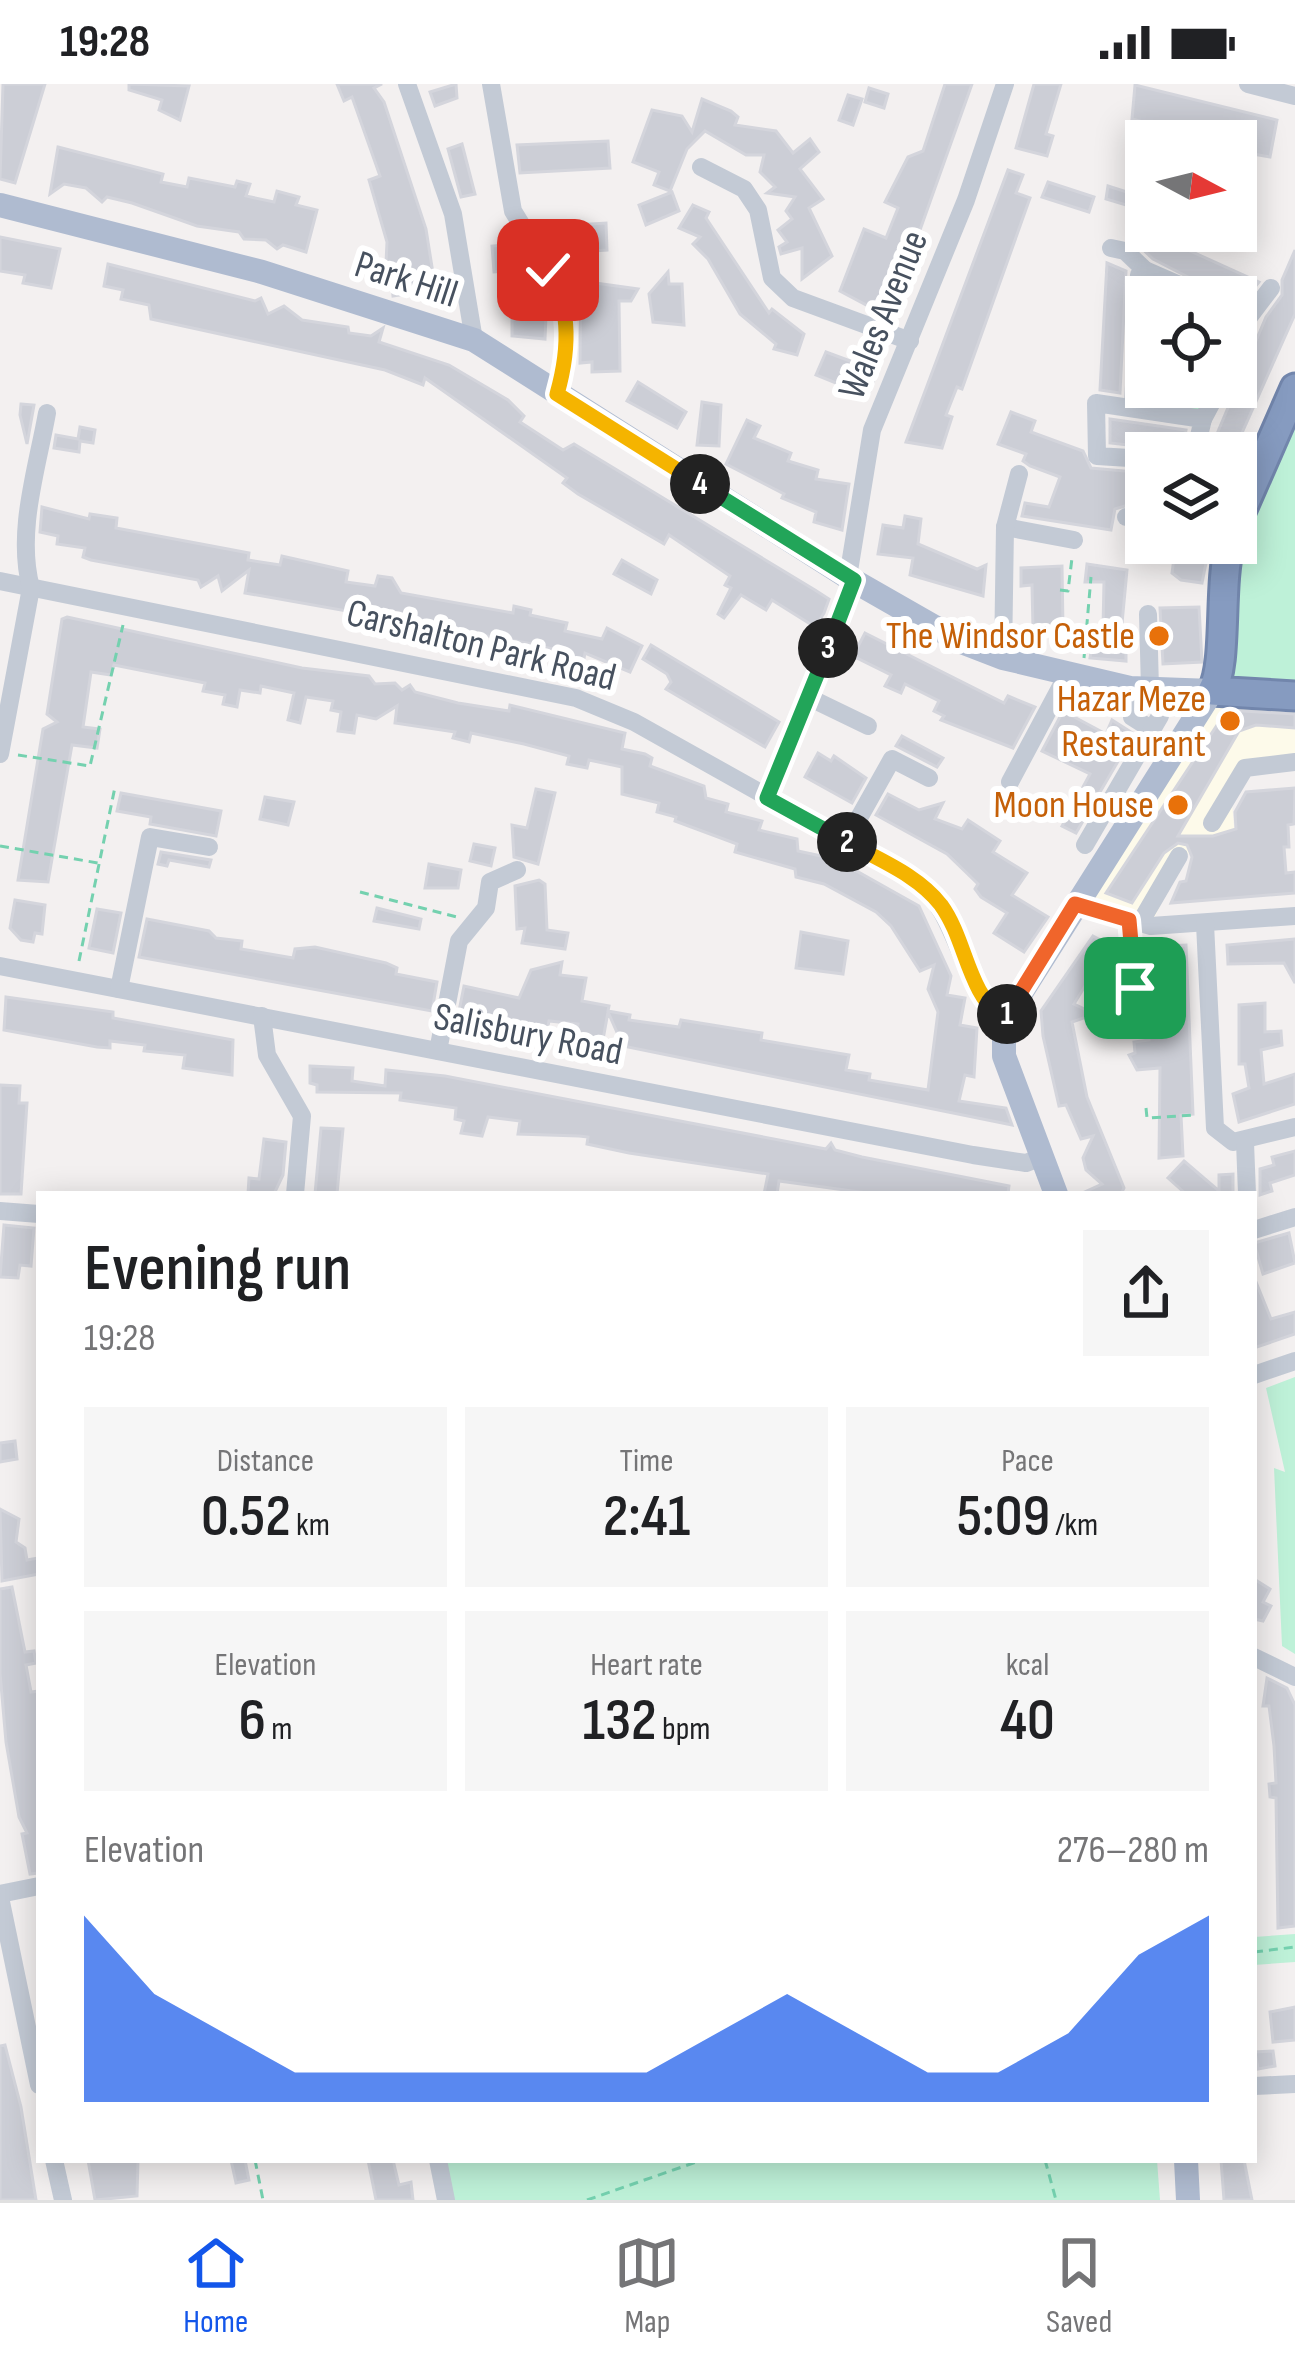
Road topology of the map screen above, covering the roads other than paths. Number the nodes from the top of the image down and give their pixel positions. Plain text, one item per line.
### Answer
1 (407, 84) edge
2 (491, 84) edge
3 (1005, 84) edge
4 (1248, 84) edge
5 (1295, 96) edge
6 (519, 115) dead end
7 (496, 118) junction
8 (701, 167) dead end
9 (0, 205) edge
10 (1111, 248) dead end
11 (1144, 270) junction
12 (1139, 276) edge
13 (1158, 276) edge
14 (1271, 287) dead end
15 (1257, 300) edge
16 (474, 340) junction
17 (910, 340) junction
18 (1295, 388) edge
19 (557, 394) junction
20 (1125, 407) edge
21 (1133, 408) edge
22 (1210, 408) edge
23 (47, 413) dead end
24 (1204, 419) junction
25 (1201, 432) edge
26 (1125, 457) edge
27 (1257, 459) edge
28 (1018, 474) dead end
29 (1005, 527) junction
30 (1074, 540) road end
31 (1227, 564) edge
32 (850, 579) junction
33 (0, 581) edge
34 (31, 588) junction
35 (1148, 614) dead end
36 (1003, 658) junction
37 (1075, 677) junction
38 (1140, 689) junction
39 (1212, 691) junction
40 (1295, 696) edge
41 (808, 697) junction
42 (868, 726) dead end
43 (0, 753) edge
44 (1295, 762) edge
45 (929, 778) dead end
46 (1010, 782) dead end
47 (767, 798) junction
48 (1212, 823) dead end
49 (846, 841) junction
50 (1085, 845) dead end
51 (209, 847) dead end
52 (1179, 856) dead end
53 (517, 870) dead end
54 (1075, 904) junction
55 (1295, 916) edge
56 (1134, 922) junction
57 (1205, 924) junction
58 (0, 966) edge
59 (119, 989) junction
60 (1118, 993) dead end
61 (262, 1016) junction
62 (1004, 1019) junction
63 (437, 1051) junction
64 (1295, 1127) edge
65 (1245, 1142) junction
66 (1042, 1157) junction
67 (296, 1191) edge
68 (1055, 1191) edge
69 (1247, 1191) edge
70 (0, 1211) edge
71 (36, 1214) edge
72 (1295, 1217) edge
73 (1257, 1229) edge
74 (1295, 1360) edge
75 (1257, 1374) edge
76 (1257, 1659) edge
77 (1295, 1677) edge
78 (36, 1887) edge
79 (0, 1896) edge
80 (36, 2070) edge
81 (1295, 2084) edge
82 (1257, 2086) edge
83 (55, 2163) edge
84 (439, 2163) edge
85 (1186, 2163) edge
86 (63, 2200) edge
87 (446, 2200) edge
88 (1188, 2200) edge

1 - 16 street
2 - 7 street
3 - 17 street, Wales Avenue
4 - 5 street
6 - 7 street
7 - 19 street
8 - 17 street
9 - 16 main road, Park Hill
10 - 11 street
11 - 12 street
11 - 13 street
14 - 15 street
16 - 19 main road, Park Hill
17 - 32 street, Wales Avenue
18 - 27 highway
19 - 32 main road, Park Hill
20 - 26 street
21 - 24 street
22 - 24 street
23 - 34 street
24 - 25 street
28 - 29 street
29 - 30 street
29 - 36 street
31 - 39 highway
32 - 36 main road, Park Hill
32 - 41 street, Wales Avenue
33 - 34 street, Carshalton Park Road
34 - 43 street
34 - 47 street, Carshalton Park Road
35 - 38 street
36 - 37 main road, Park Hill
37 - 38 main road, Park Hill
37 - 46 street
38 - 39 main road, Park Hill
38 - 50 street
39 - 40 highway
39 - 54 main road
41 - 42 street
41 - 47 street, Wales Avenue
44 - 48 street
45 - 49 street
47 - 49 street, Carshalton Park Road
49 - 62 street, Carshalton Park Road
51 - 59 street
52 - 56 street
53 - 63 street
54 - 56 street
54 - 62 main road
55 - 57 street
56 - 57 street
56 - 60 street
57 - 65 street
58 - 59 street, Salisbury Road
59 - 61 street, Salisbury Road
61 - 63 street, Salisbury Road
61 - 67 street
62 - 66 main road, Carshalton Park Road
63 - 66 street, Salisbury Road
64 - 65 street
65 - 69 street
66 - 68 main road, Carshalton Park Road
70 - 71 street
72 - 73 street
74 - 75 street
76 - 77 street
78 - 79 street
79 - 80 street
81 - 82 street
83 - 86 street
84 - 87 street
85 - 88 main road

